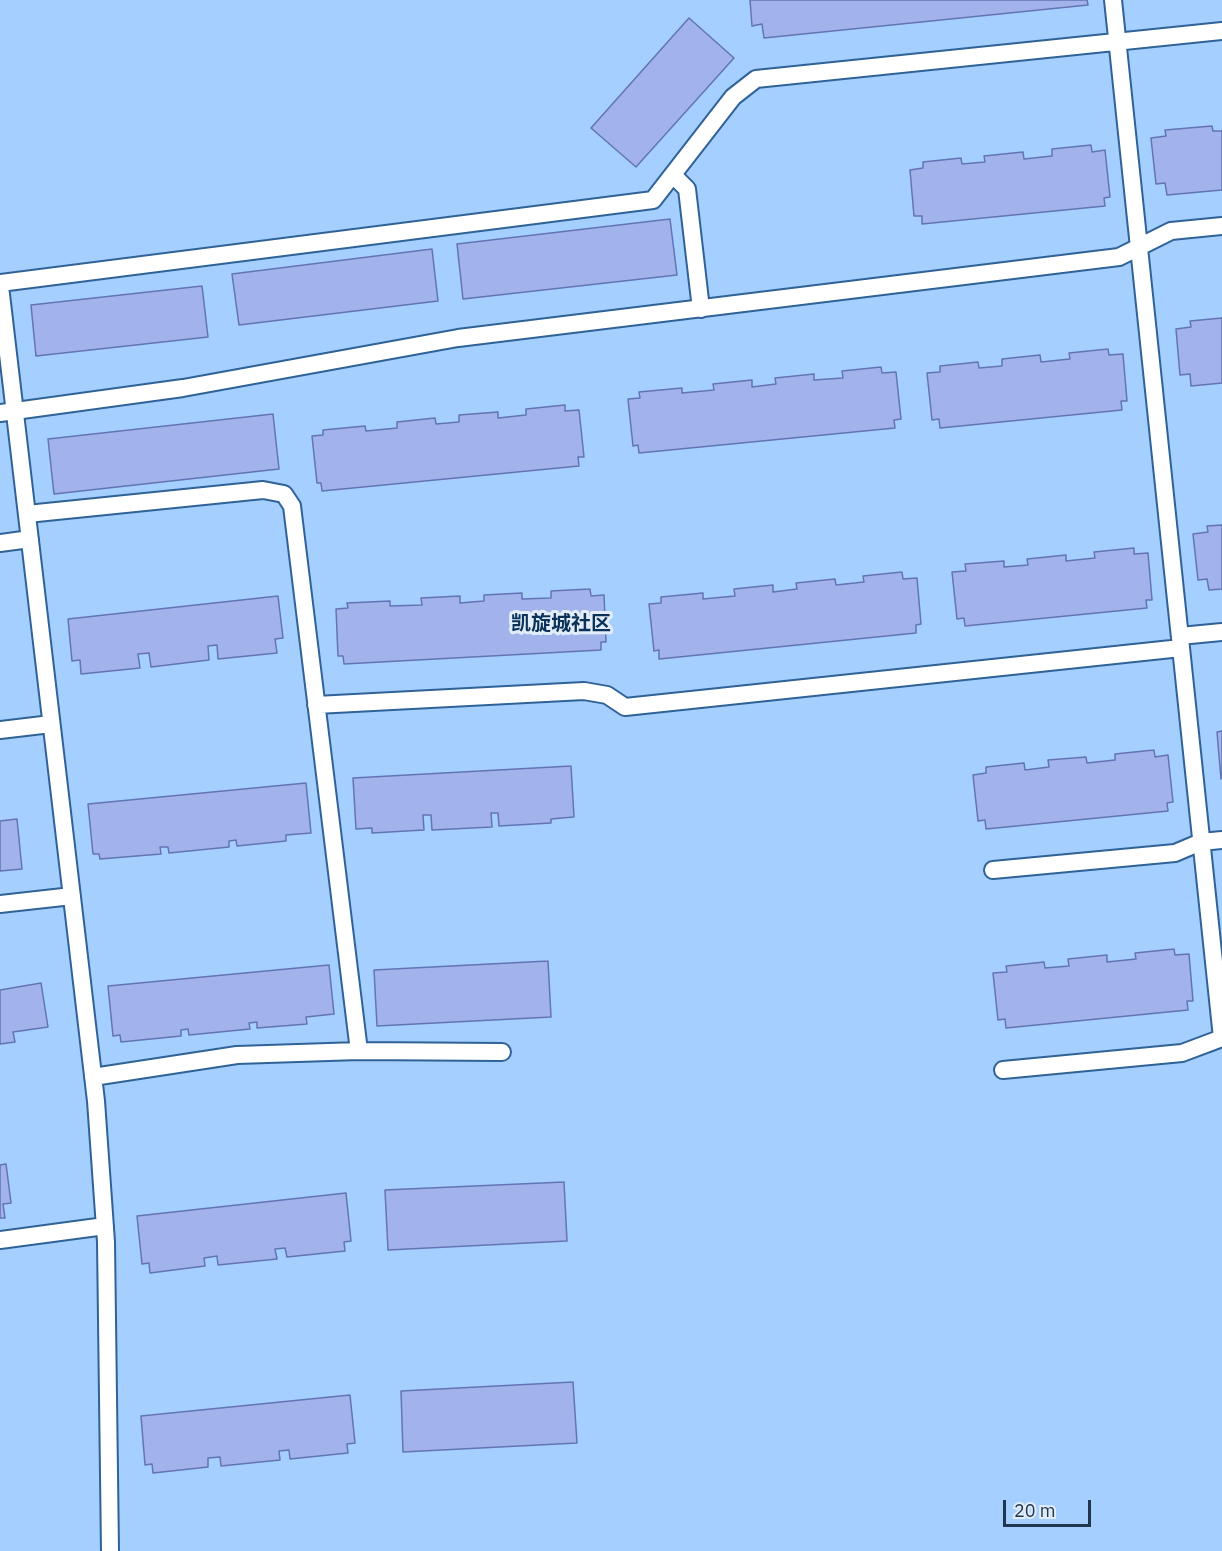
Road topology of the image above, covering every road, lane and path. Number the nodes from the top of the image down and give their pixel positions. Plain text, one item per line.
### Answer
1 (1113, 0) edge
2 (1222, 31) edge
3 (1118, 42) junction
4 (673, 175) junction
5 (1222, 226) edge
6 (1139, 247) junction
7 (0, 284) edge
8 (701, 309) junction
9 (7, 412) edge
10 (27, 514) junction
11 (30, 539) junction
12 (0, 543) edge
13 (1222, 632) edge
14 (1180, 642) junction
15 (316, 705) junction
16 (51, 723) junction
17 (0, 730) edge
18 (1222, 840) edge
19 (1202, 842) junction
20 (993, 870) dead end
21 (72, 896) junction
22 (0, 904) edge
23 (1222, 1038) edge
24 (359, 1051) junction
25 (502, 1052) dead end
26 (1003, 1070) dead end
27 (93, 1077) junction
28 (105, 1226) junction
29 (0, 1240) edge
30 (110, 1551) edge

1 - 3 lane
2 - 3 lane
3 - 4 lane
3 - 6 lane
4 - 7 lane
4 - 8 lane
5 - 6 lane
6 - 8 lane
6 - 14 lane
7 - 9 lane
8 - 9 lane
9 - 10 lane
10 - 11 lane
10 - 15 lane
11 - 12 lane
11 - 16 lane
13 - 14 lane
14 - 15 lane
14 - 19 lane
15 - 24 lane
16 - 17 lane
16 - 21 lane
18 - 19 lane
19 - 20 lane
19 - 23 lane
21 - 22 lane
21 - 27 lane
23 - 26 lane
24 - 25 lane
24 - 27 lane
27 - 28 lane
28 - 29 lane
28 - 30 lane

